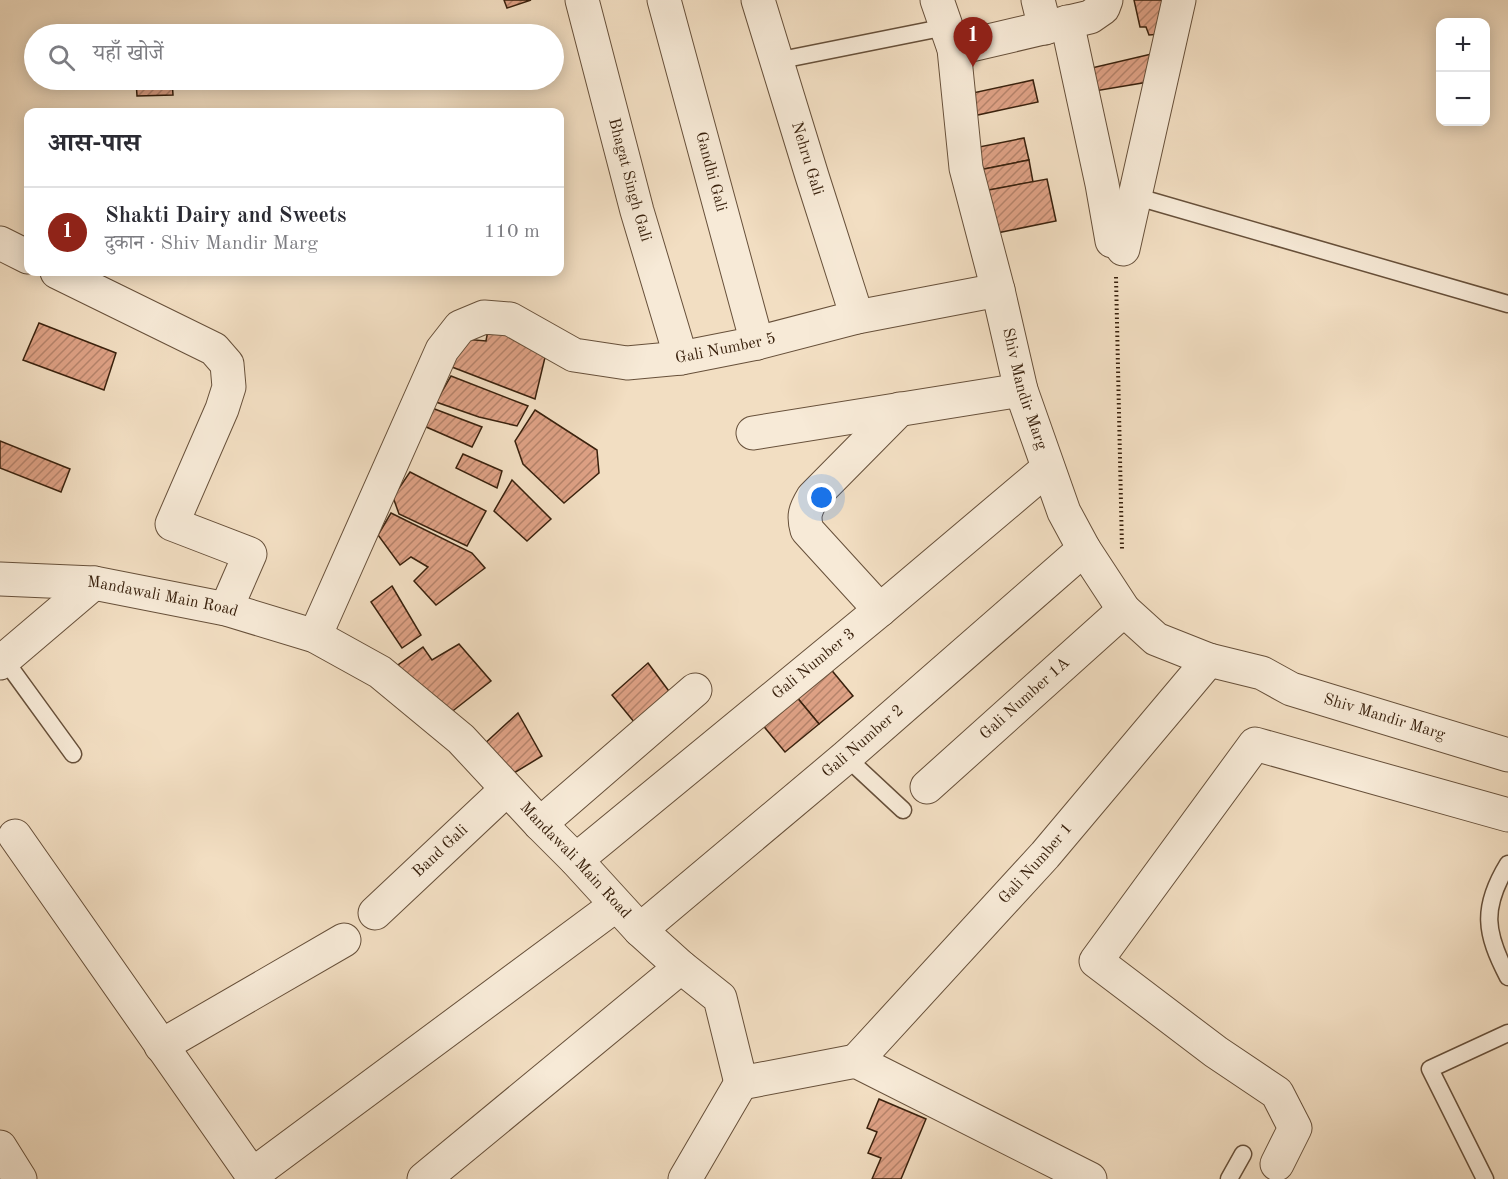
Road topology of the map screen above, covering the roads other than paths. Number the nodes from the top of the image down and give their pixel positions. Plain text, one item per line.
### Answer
1 (582, 0) edge
2 (664, 0) edge
3 (758, 0) edge
4 (1106, 0) edge
5 (1179, 0) edge
6 (1050, 17) edge
7 (946, 25) edge
8 (776, 61) junction
9 (1148, 200) dead end
10 (0, 243) edge
11 (24, 255) edge
12 (65, 276) edge
13 (998, 290) junction
14 (1508, 304) edge
15 (857, 317) junction
16 (757, 343) junction
17 (681, 358) junction
18 (1021, 390) junction
19 (900, 410) junction
20 (753, 433) dead end
21 (1048, 468) junction
22 (1084, 549) junction
23 (0, 579) edge
24 (94, 583) junction
25 (226, 609) junction
26 (880, 610) junction
27 (1124, 610) junction
28 (315, 636) junction
29 (1209, 660) junction
30 (2, 661) edge
31 (1262, 673) junction
32 (695, 690) dead end
33 (1508, 731) edge
34 (73, 754) dead end
35 (1508, 755) edge
36 (846, 758) junction
37 (927, 787) dead end
38 (507, 789) junction
39 (903, 810) dead end
40 (1508, 815) edge
41 (540, 824) junction
42 (15, 836) dead end
43 (576, 860) junction
44 (1508, 864) edge
45 (616, 905) junction
46 (375, 913) dead end
47 (640, 930) junction
48 (344, 940) dead end
49 (681, 968) junction
50 (1508, 977) edge
51 (1508, 1033) edge
52 (161, 1046) junction
53 (856, 1061) junction
54 (741, 1083) junction
55 (0, 1148) edge
56 (1242, 1154) dead end
57 (1277, 1164) dead end
58 (253, 1177) edge
59 (20, 1179) edge
60 (424, 1179) edge
61 (685, 1179) edge
62 (1090, 1179) edge
63 (1229, 1179) edge
64 (1485, 1179) edge

1 - 17 street, Bhagat Singh Gali
2 - 16 street, Gandhi Gali
3 - 8 street, Nehru Gali
4 - 6 street
5 - 6 street
6 - 7 street
7 - 8 lane
7 - 13 street, Shiv Mandir Marg
8 - 15 street, Nehru Gali
9 - 14 lane
10 - 11 street
12 - 25 street
13 - 15 street, Gali Number 5
13 - 18 street, Shiv Mandir Marg
15 - 16 street, Gali Number 5
16 - 17 street, Gali Number 5
17 - 28 street, Gali Number 5
18 - 19 street
18 - 21 street, Shiv Mandir Marg
19 - 20 street
19 - 26 street
21 - 22 street, Shiv Mandir Marg
21 - 26 street, Gali Number 3
22 - 27 street, Shiv Mandir Marg
22 - 36 street, Gali Number 2
23 - 24 street, Mandawali Main Road
24 - 25 street, Mandawali Main Road
24 - 30 street
25 - 28 street, Mandawali Main Road
26 - 43 street, Gali Number 3
27 - 29 street, Shiv Mandir Marg
27 - 37 street, Gali Number 1A
28 - 38 street, Mandawali Main Road
29 - 31 street, Shiv Mandir Marg
29 - 53 street, Gali Number 1
30 - 34 lane
31 - 33 street, Shiv Mandir Marg
31 - 35 street, Shiv Mandir Marg
32 - 41 street
36 - 39 lane
36 - 47 street, Gali Number 2
38 - 41 street, Mandawali Main Road
38 - 46 street, Band Gali
40 - 57 street
41 - 43 street, Mandawali Main Road
42 - 52 street
43 - 45 street, Mandawali Main Road
44 - 50 lane
45 - 47 street, Mandawali Main Road
45 - 58 street
47 - 49 street, Mandawali Main Road
48 - 52 street
49 - 54 street, Mandawali Main Road
49 - 60 street
51 - 64 lane
52 - 58 street
53 - 54 street
53 - 62 street
54 - 61 street
55 - 59 street
56 - 63 lane

